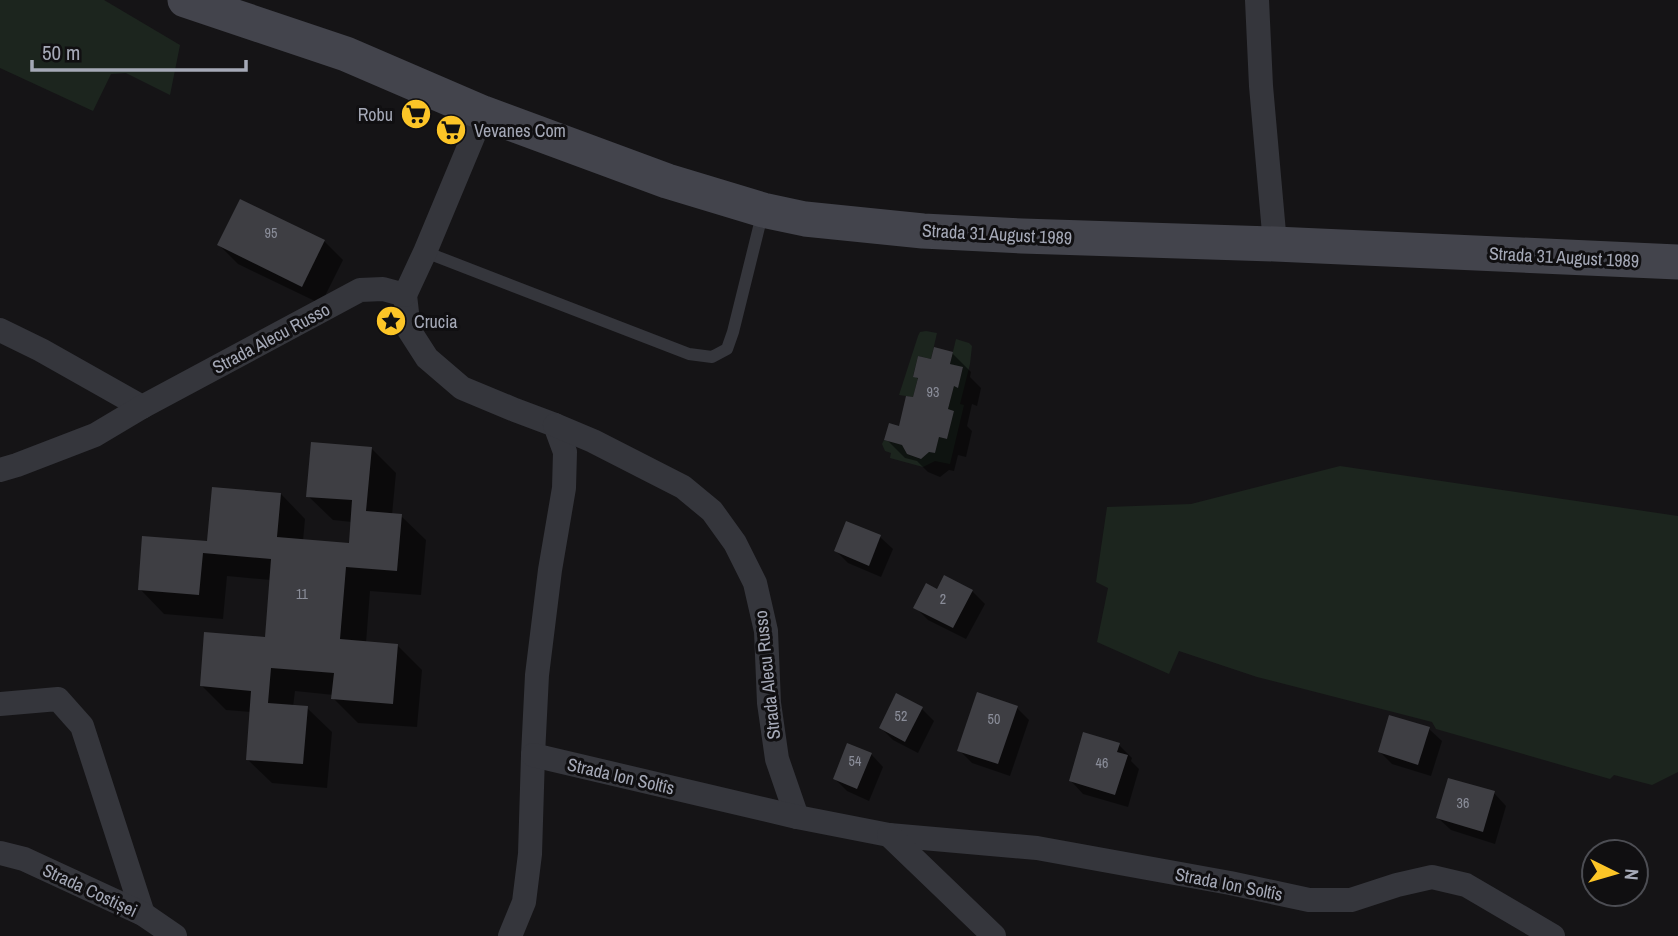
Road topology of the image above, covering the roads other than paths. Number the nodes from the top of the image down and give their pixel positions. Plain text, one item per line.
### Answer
1 (185, 0) edge
2 (255, 0) edge
3 (1257, 0) edge
4 (346, 54) junction
5 (483, 113) junction
6 (763, 210) junction
7 (1275, 244) junction
8 (425, 252) junction
9 (1678, 262) edge
10 (405, 295) junction
11 (0, 330) edge
12 (142, 407) junction
13 (555, 425) junction
14 (0, 470) edge
15 (0, 704) edge
16 (533, 755) junction
17 (797, 817) junction
18 (889, 835) junction
19 (0, 853) edge
20 (143, 914) junction
21 (175, 936) edge
22 (510, 936) edge
23 (994, 936) edge
24 (1553, 936) edge

1 - 4 main road, Strada 31 August 1989
2 - 4 main road, Strada 31 August 1989
3 - 7 street
4 - 5 main road, Strada 31 August 1989
5 - 6 main road, Strada 31 August 1989
5 - 8 street
6 - 7 main road, Strada 31 August 1989
6 - 8 lane
7 - 9 main road, Strada 31 August 1989
8 - 10 street
10 - 12 street, Strada Alecu Russo
10 - 13 street, Strada Alecu Russo
11 - 12 street
12 - 14 street, Strada Alecu Russo
13 - 16 street
13 - 17 street, Strada Alecu Russo
15 - 20 street
16 - 17 street, Strada Ion Soltîs
16 - 22 street
17 - 18 street, Strada Ion Soltîs
18 - 23 street
18 - 24 street, Strada Ion Soltîs
19 - 20 street, Strada Costișei
20 - 21 street, Strada Costișei

